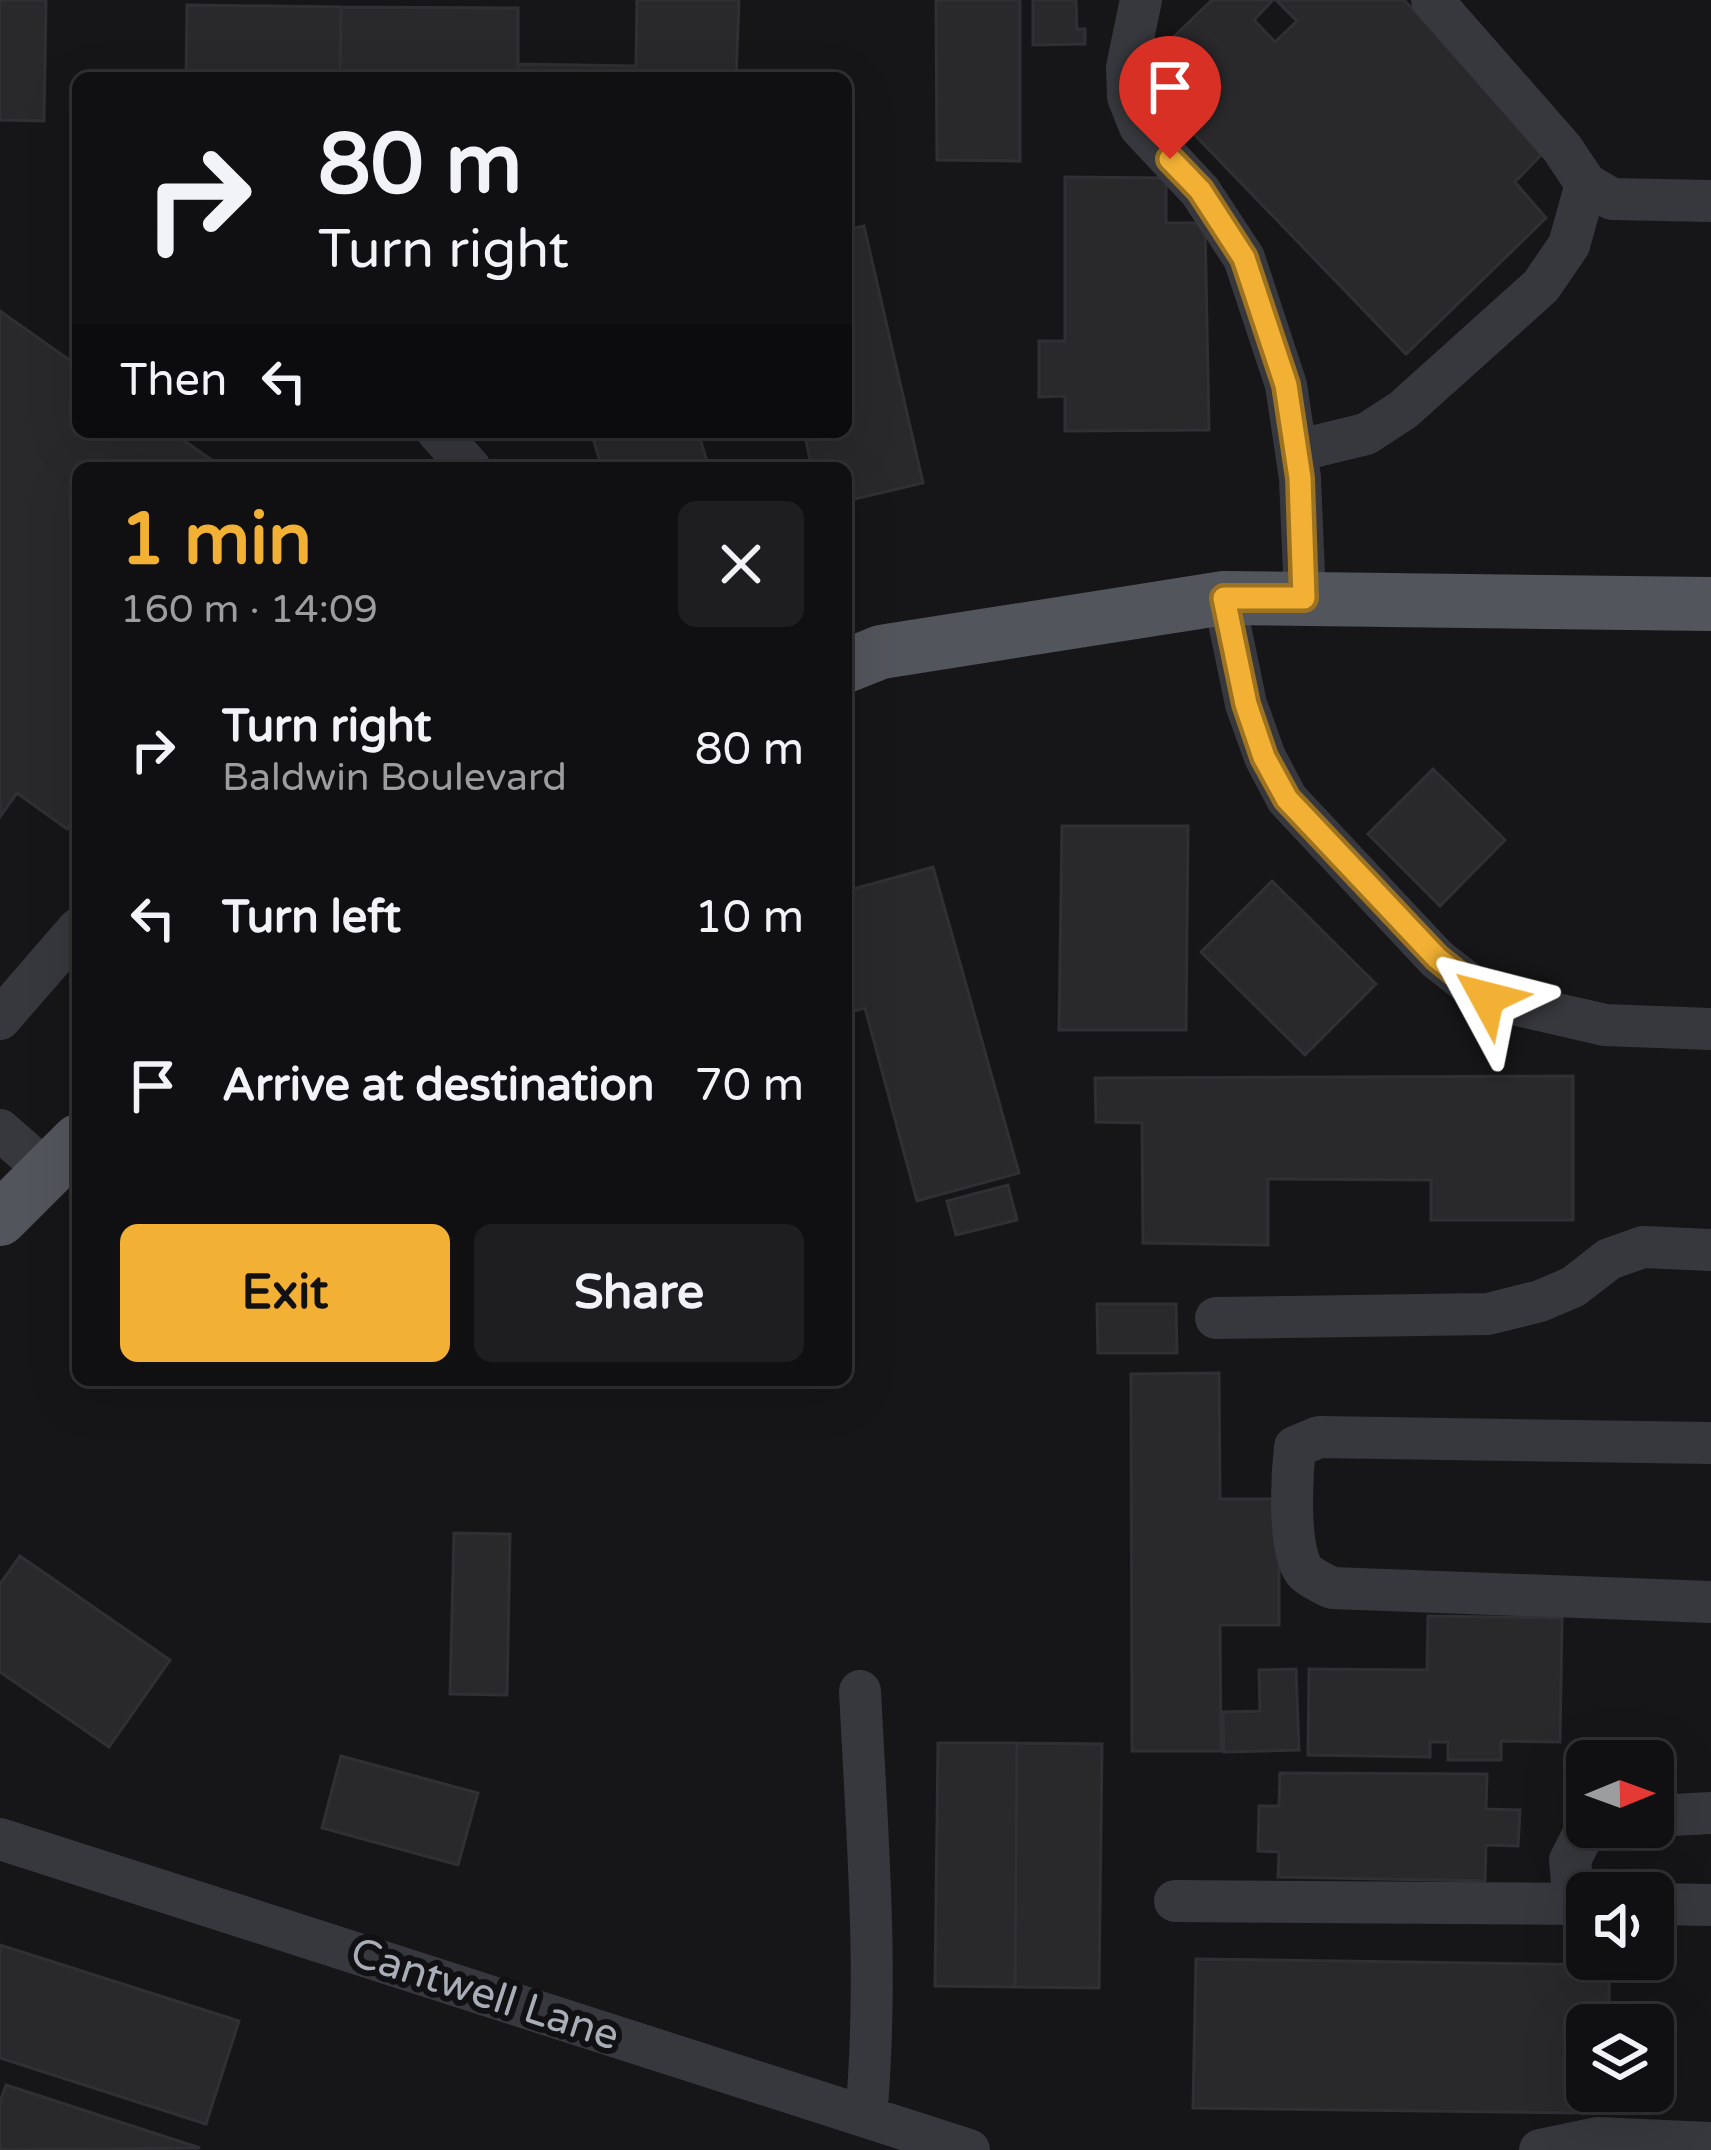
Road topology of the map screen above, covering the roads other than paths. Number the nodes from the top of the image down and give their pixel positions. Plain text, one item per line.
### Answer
1 (1142, 0) edge
2 (1432, 0) edge
3 (1586, 184) junction
4 (1711, 201) edge
5 (442, 438) edge
6 (1296, 451) junction
7 (464, 462) edge
8 (1224, 598) junction
9 (1304, 598) junction
10 (1711, 604) edge
11 (852, 664) edge
12 (71, 953) edge
13 (0, 1019) edge
14 (1711, 1029) edge
15 (0, 1130) edge
16 (63, 1156) edge
17 (0, 1219) edge
18 (1711, 1250) edge
19 (1216, 1318) dead end
20 (1711, 1443) edge
21 (1711, 1602) edge
22 (860, 1690) dead end
23 (1711, 1813) edge
24 (1674, 1815) edge
25 (0, 1839) edge
26 (1175, 1901) dead end
27 (1566, 1904) edge
28 (1674, 1904) edge
29 (1711, 1905) edge
30 (866, 2117) junction
31 (1711, 2143) edge
32 (969, 2150) edge
33 (1540, 2150) edge

1 - 6 street
2 - 3 street
3 - 4 street
3 - 6 street
5 - 7 street
6 - 9 street
8 - 9 main road
8 - 11 main road
8 - 14 street
9 - 10 main road
12 - 13 street
15 - 16 street
16 - 17 main road
18 - 19 street
20 - 21 street
22 - 30 street
23 - 24 street
25 - 30 street, Cantwell Lane
26 - 27 street
28 - 29 street
30 - 32 street, Cantwell Lane
31 - 33 street

